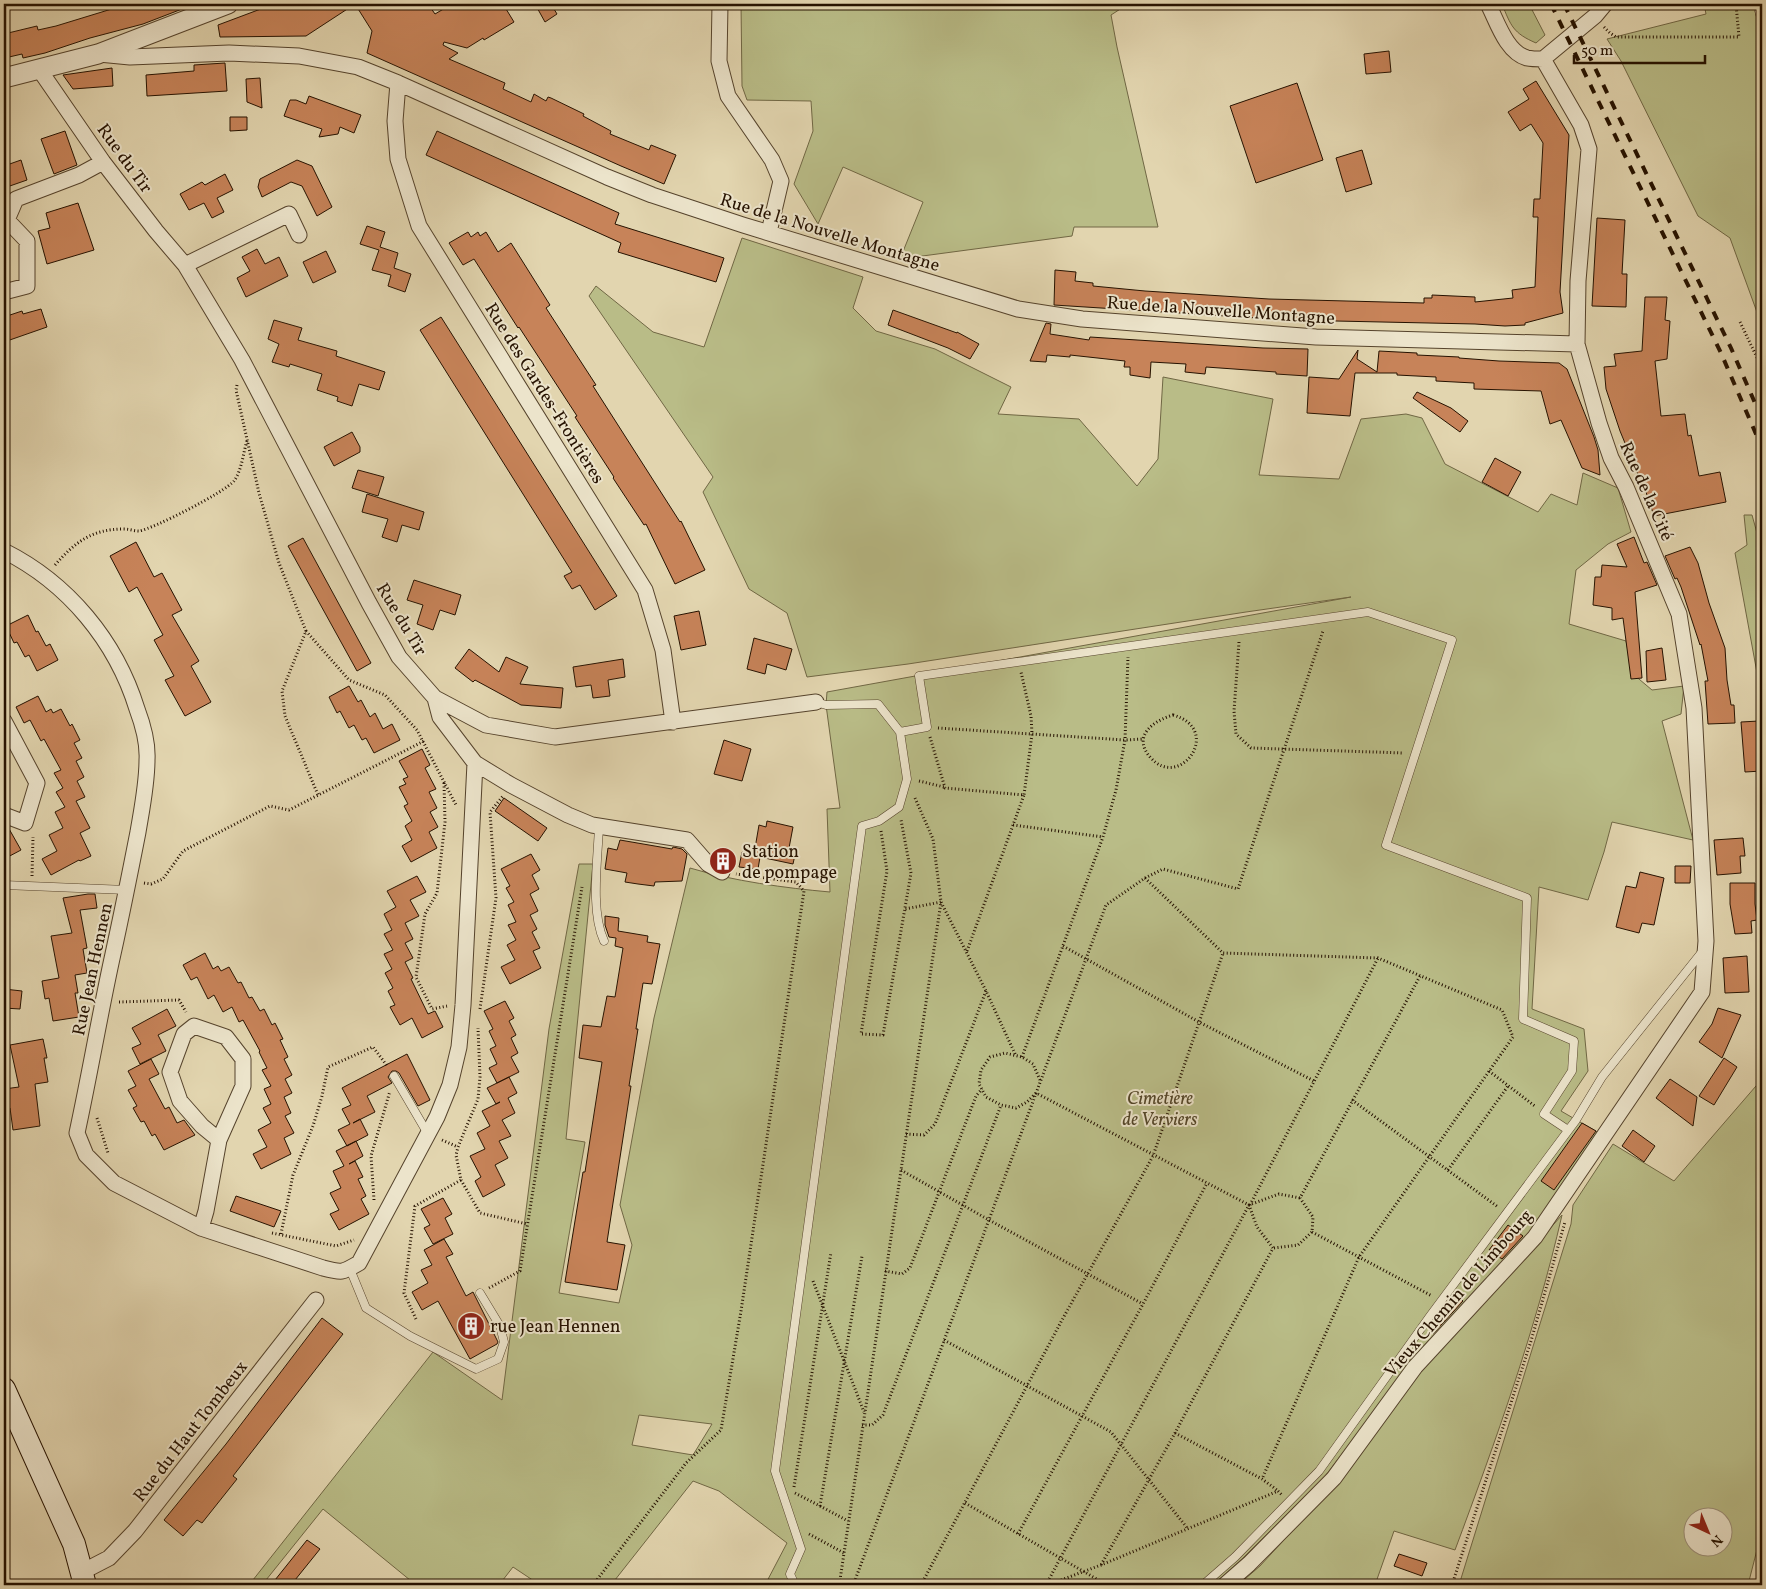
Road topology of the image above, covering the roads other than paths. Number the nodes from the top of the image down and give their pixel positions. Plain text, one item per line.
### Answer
1 (228, 4) edge
2 (720, 4) edge
3 (1488, 4) edge
4 (1605, 4) edge
5 (1757, 4) edge
6 (199, 10) edge
7 (1762, 21) edge
8 (98, 54) junction
9 (1543, 59) junction
10 (39, 69) junction
11 (4, 78) edge
12 (398, 83) junction
13 (103, 162) junction
14 (5, 220) edge
15 (769, 232) junction
16 (299, 235) dead end
17 (184, 265) junction
18 (4, 292) edge
19 (1577, 344) junction
20 (4, 551) edge
21 (435, 698) junction
22 (816, 702) joint
23 (4, 722) edge
24 (673, 722) junction
25 (900, 732) junction
26 (475, 763) junction
27 (4, 815) edge
28 (599, 826) junction
29 (722, 872) road end
30 (4, 885) edge
31 (128, 885) junction
32 (604, 940) dead end
33 (1705, 948) junction
34 (394, 1076) road end
35 (1568, 1130) junction
36 (428, 1134) junction
37 (220, 1140) junction
38 (201, 1228) junction
39 (350, 1269) junction
40 (480, 1293) road end
41 (316, 1300) dead end
42 (4, 1388) edge
43 (84, 1578) edge
44 (794, 1585) edge
45 (1203, 1585) edge
46 (1225, 1585) edge

1 - 6 street
2 - 15 street
3 - 9 street
4 - 9 street
5 - 7 lane
6 - 8 street
8 - 10 street
8 - 12 street, Rue de la Nouvelle Montagne
9 - 19 street, Rue de la Cité
10 - 11 street
10 - 13 street, Rue du Tir
12 - 15 street, Rue de la Nouvelle Montagne
12 - 24 street, Rue des Gardes-Frontières
13 - 14 street
13 - 17 street, Rue du Tir
14 - 18 street
15 - 19 street, Rue de la Nouvelle Montagne
16 - 17 street
17 - 21 street, Rue du Tir
19 - 33 street, Rue de la Cité
20 - 31 street, Rue Jean Hennen
21 - 24 street, Rue du Tir
21 - 26 street
22 - 24 street, Rue du Tir
22 - 25 lane
23 - 27 street
25 - 35 lane
25 - 44 lane
26 - 28 street
26 - 36 street
28 - 29 street
28 - 32 lane
30 - 31 lane
31 - 38 street, Rue Jean Hennen
33 - 35 lane
33 - 46 street, Vieux Chemin de Limbourg
34 - 36 lane
35 - 45 lane
36 - 39 street
37 - 37 street
37 - 38 street
38 - 39 street, Rue Jean Hennen
39 - 40 lane
41 - 43 street, Rue du Haut Tombeux
42 - 43 main road

